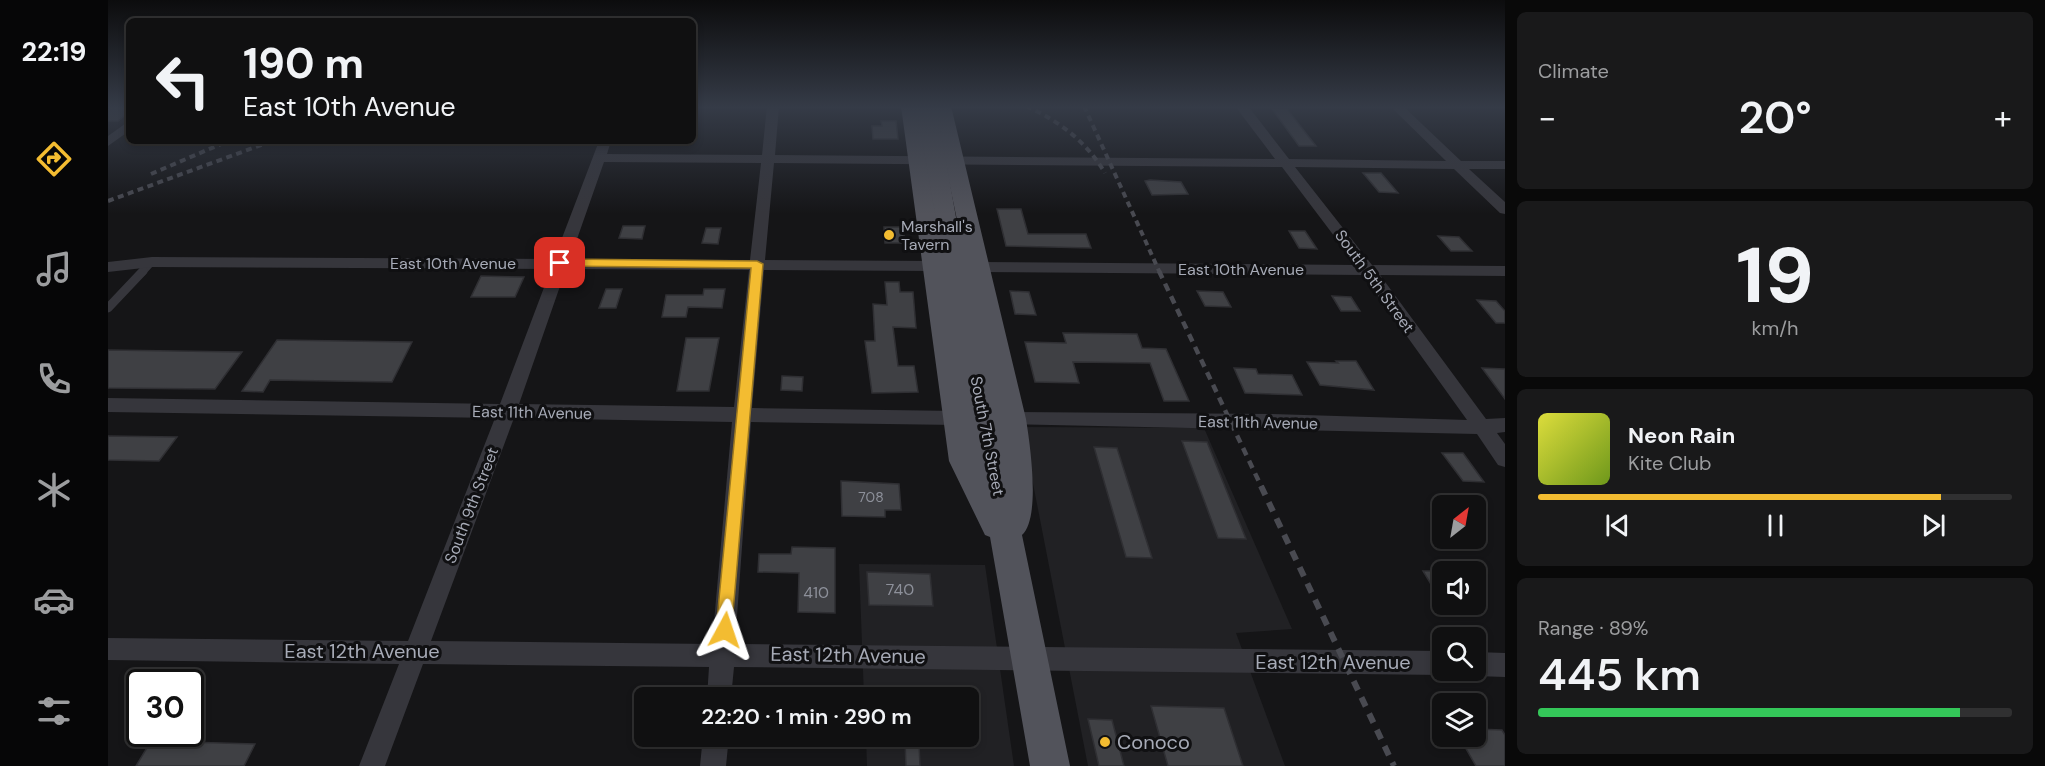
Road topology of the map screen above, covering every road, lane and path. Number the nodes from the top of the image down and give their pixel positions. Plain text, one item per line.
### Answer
1 (771, 142) edge
2 (915, 142) edge
3 (932, 142) edge
4 (950, 142) edge
5 (1269, 142) edge
6 (1434, 142) edge
7 (602, 149) edge
8 (770, 158) junction
9 (918, 159) junction
10 (954, 160) junction
11 (1285, 163) junction
12 (1458, 165) junction
13 (1505, 165) edge
14 (1505, 210) edge
15 (152, 262) junction
16 (560, 263) junction
17 (757, 264) junction
18 (934, 266) junction
19 (108, 267) edge
20 (978, 267) junction
21 (1368, 270) junction
22 (1505, 272) edge
23 (108, 308) edge
24 (108, 405) edge
25 (507, 411) junction
26 (742, 416) junction
27 (957, 418) junction
28 (1012, 419) junction
29 (1479, 425) junction
30 (1505, 425) edge
31 (1505, 459) edge
32 (1010, 553) junction
33 (108, 649) edge
34 (415, 651) junction
35 (723, 653) junction
36 (1030, 658) junction
37 (1432, 663) edge
38 (1486, 664) edge
39 (1505, 665) edge
40 (720, 687) edge
41 (715, 747) edge
42 (372, 766) edge
43 (713, 766) edge
44 (1050, 766) edge

1 - 8 street
2 - 9 main road
3 - 32 main road, South 7th Street, bridge
4 - 10 main road
5 - 11 street, South 5th Street
6 - 12 street
7 - 8 street
7 - 16 street, South 9th Street
8 - 9 street
8 - 17 street
9 - 10 street
9 - 18 main road
10 - 11 street
10 - 20 main road
11 - 12 street
11 - 21 street, South 5th Street
12 - 13 street
12 - 14 street
15 - 16 street, East 10th Avenue
15 - 19 street, East 10th Avenue
15 - 23 lane
16 - 17 street, East 10th Avenue
16 - 25 street, South 9th Street
17 - 18 street, East 10th Avenue
17 - 26 street
18 - 27 main road
20 - 21 street, East 10th Avenue
20 - 28 main road
21 - 22 street, East 10th Avenue
21 - 29 street, South 5th Street
24 - 25 street, East 11th Avenue
25 - 26 street, East 11th Avenue
25 - 34 street, South 9th Street
26 - 27 street, East 11th Avenue
26 - 35 street
27 - 32 main road
28 - 29 street, East 11th Avenue
28 - 32 main road
29 - 30 street, East 11th Avenue
29 - 31 street, South 5th Street
32 - 36 main road, South 7th Street
33 - 34 street, East 12th Avenue
34 - 35 street, East 12th Avenue
34 - 42 street, South 9th Street
35 - 36 street, East 12th Avenue
35 - 40 street
36 - 37 street, East 12th Avenue
36 - 44 main road, South 7th Street
38 - 39 street
41 - 43 street

